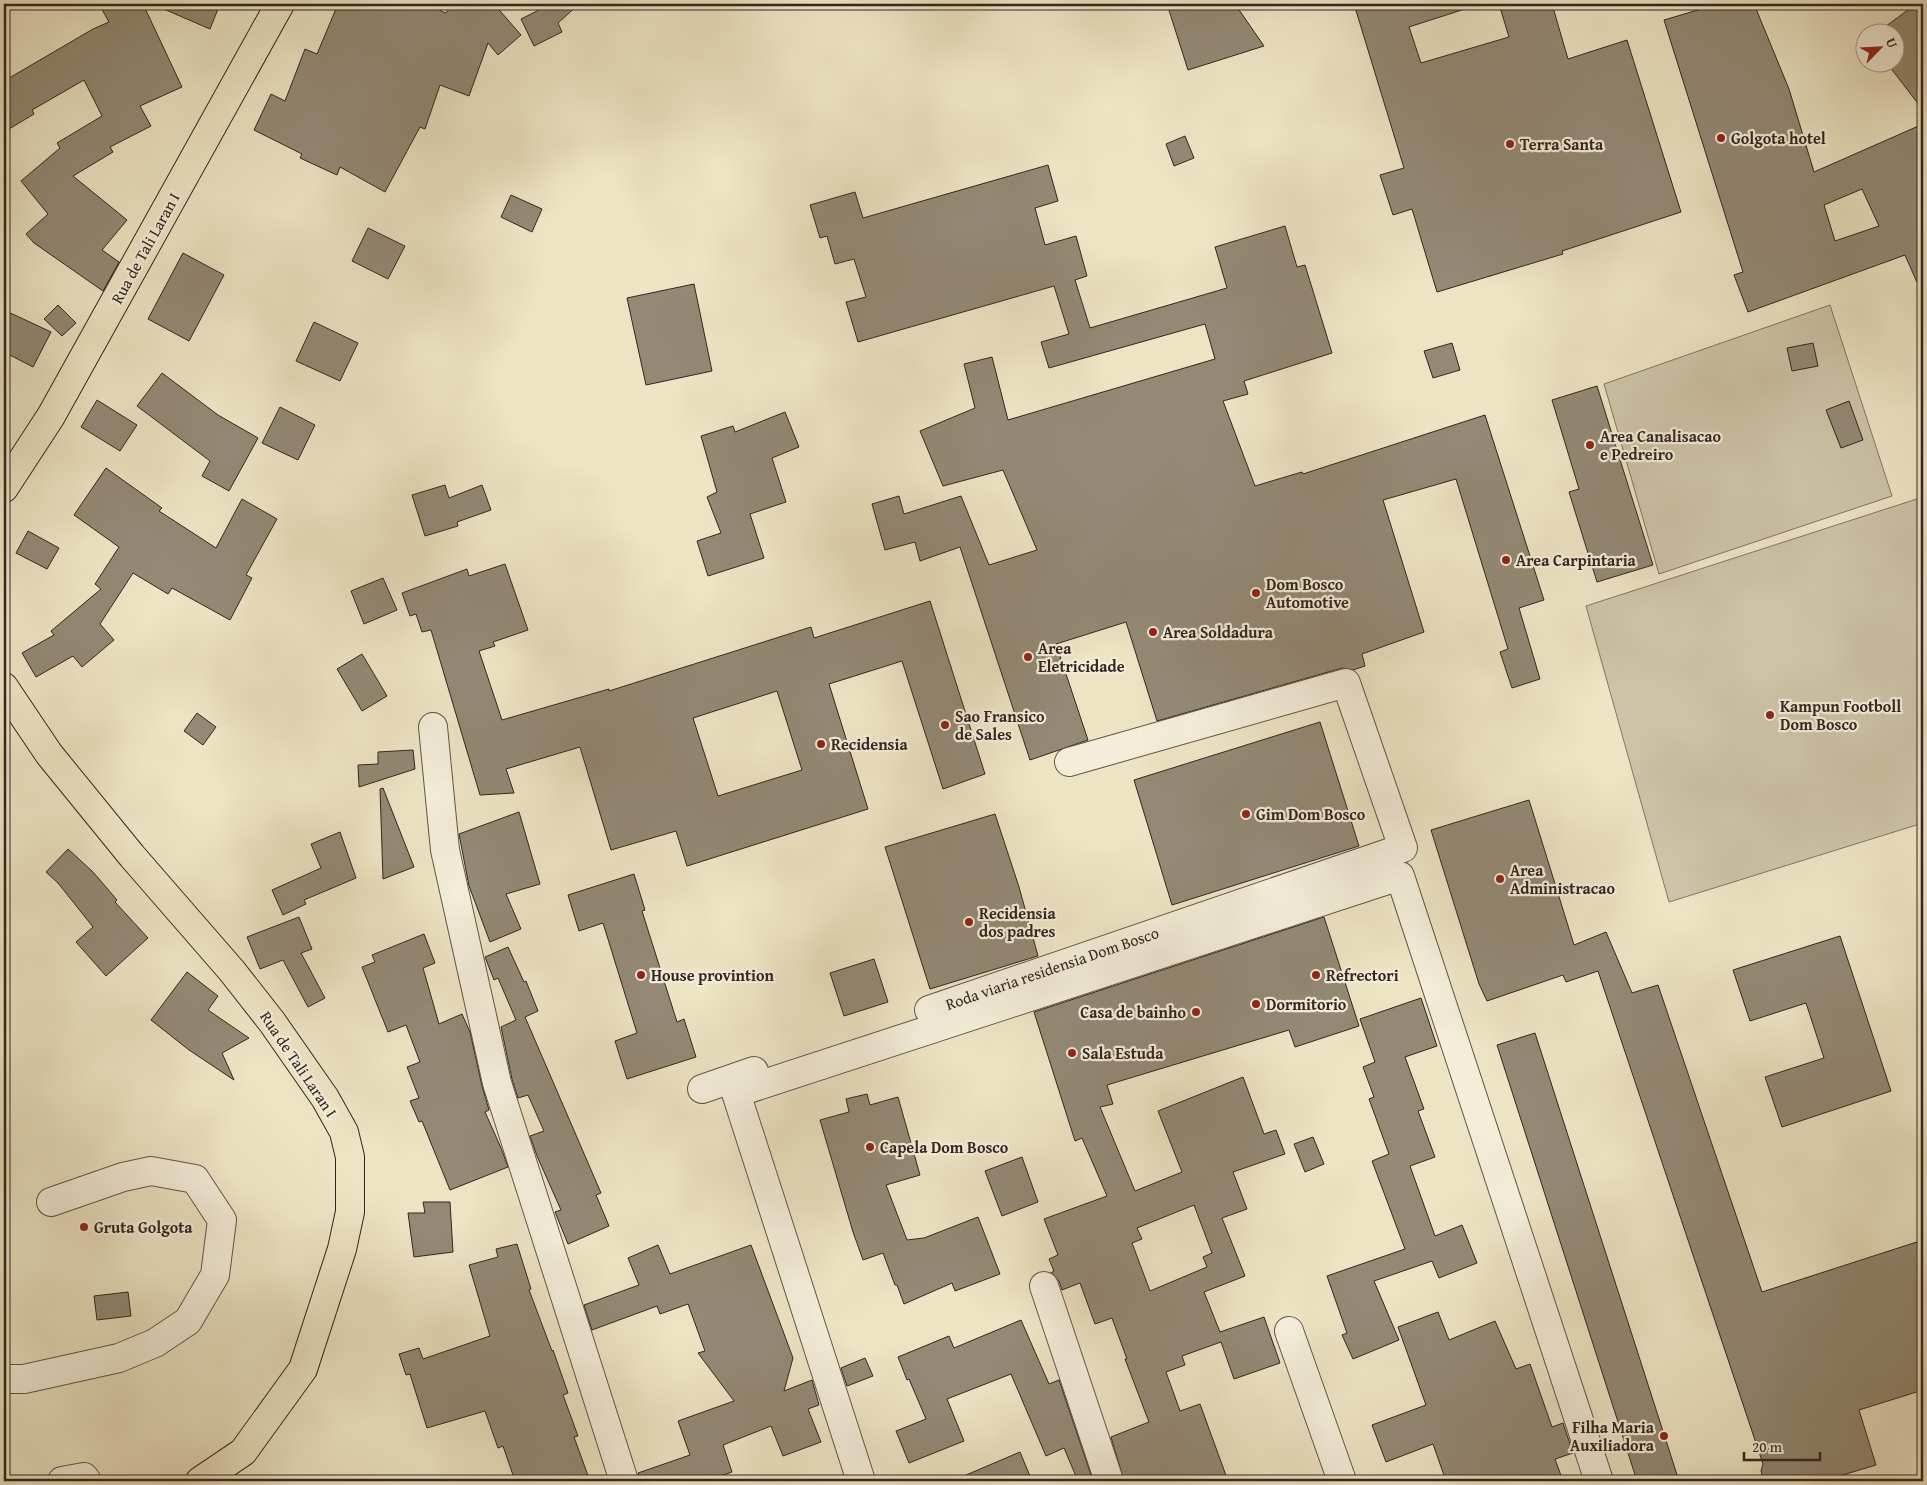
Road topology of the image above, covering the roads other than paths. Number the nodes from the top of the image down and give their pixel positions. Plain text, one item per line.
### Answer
1 (280, 4) edge
2 (4, 488) edge
3 (4, 687) edge
4 (434, 727) dead end
5 (1068, 762) dead end
6 (702, 1089) dead end
7 (51, 1202) dead end
8 (1044, 1286) dead end
9 (1288, 1331) dead end
10 (4, 1380) edge
11 (62, 1481) edge
12 (87, 1481) edge
13 (200, 1481) edge
14 (624, 1481) edge
15 (861, 1481) edge
16 (1109, 1481) edge
17 (1342, 1481) edge
18 (1599, 1481) edge

1 - 2 main road, Rua de Tali Laran I
3 - 13 main road, Rua de Tali Laran I
4 - 14 street
5 - 6 street, Roda viaria residensia Dom Bosco
7 - 10 street
8 - 16 street
9 - 17 street
11 - 12 street
15 - 18 street

